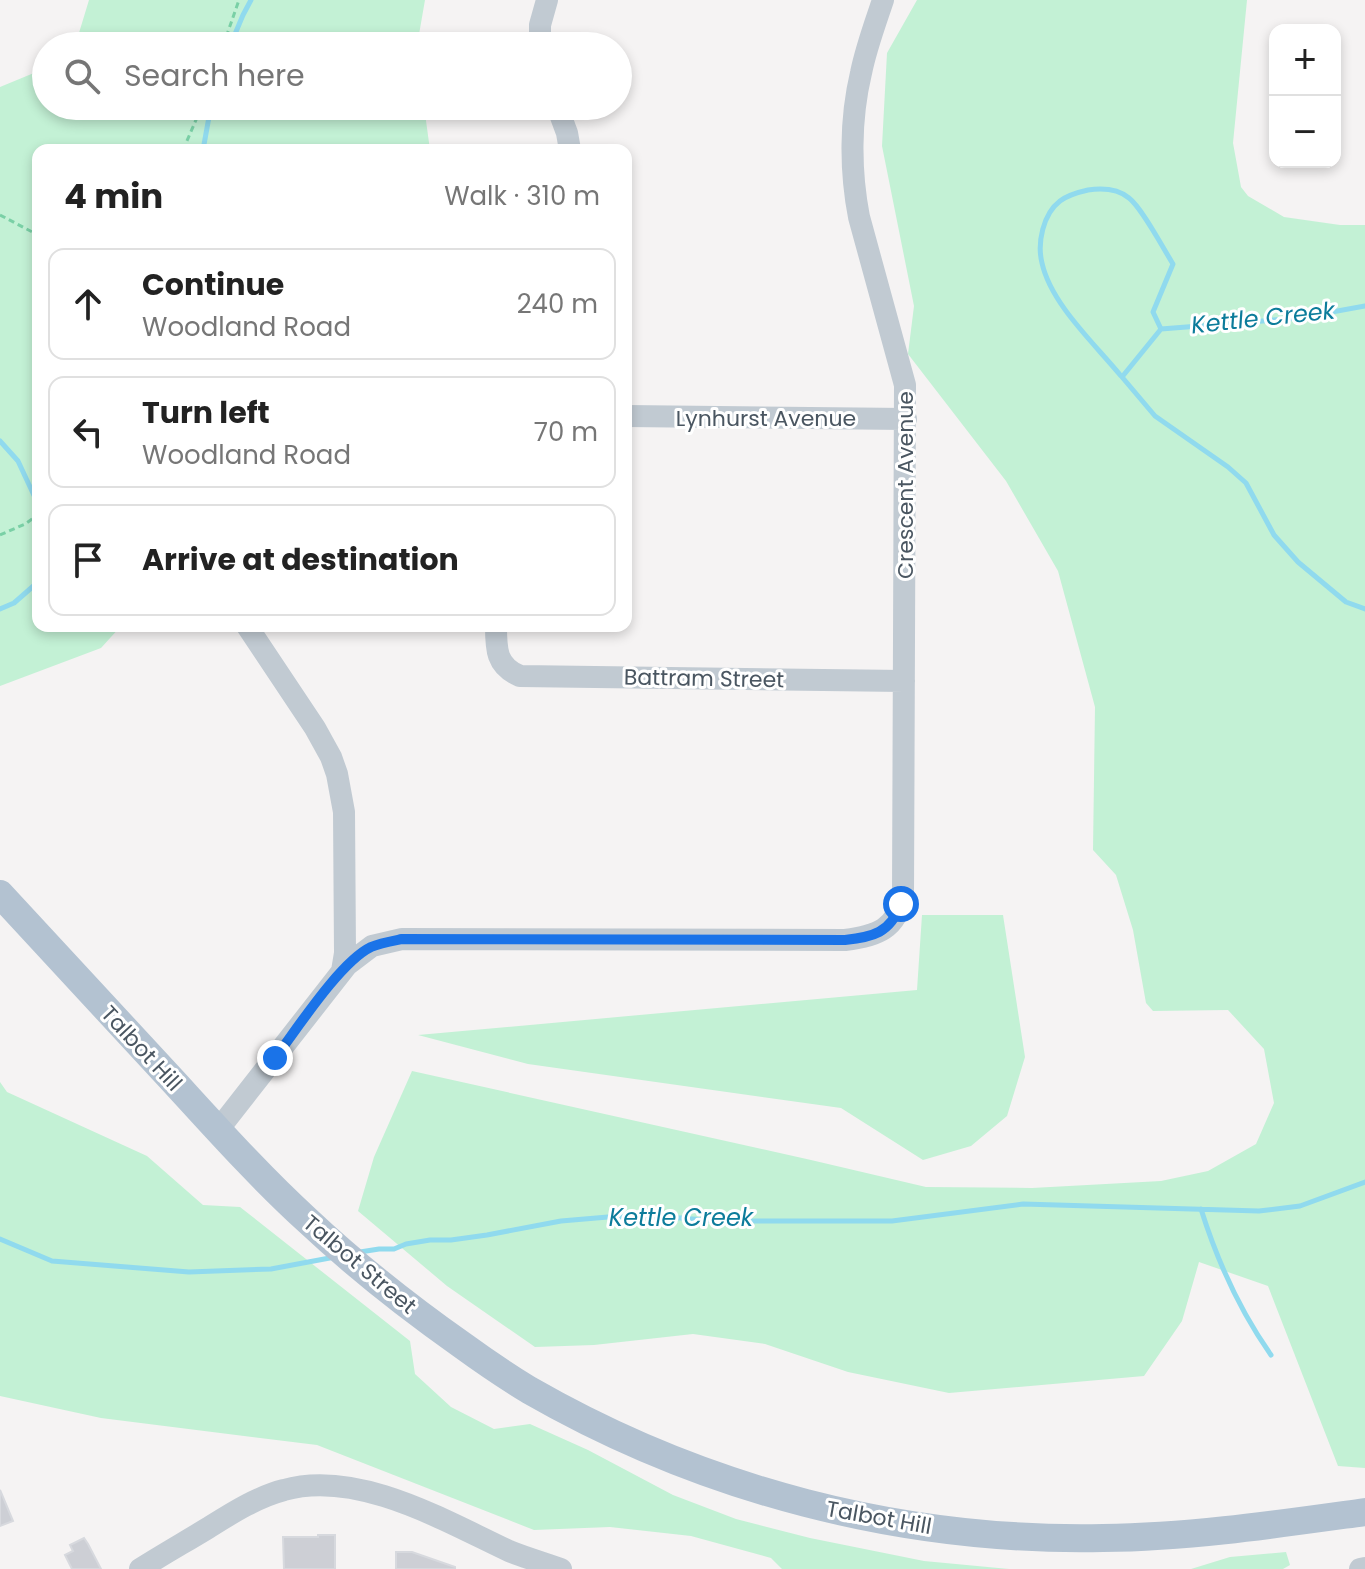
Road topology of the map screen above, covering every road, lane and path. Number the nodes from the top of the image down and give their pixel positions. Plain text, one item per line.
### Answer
1 (239, 0) edge
2 (547, 0) edge
3 (883, 0) edge
4 (228, 32) edge
5 (540, 32) edge
6 (196, 120) edge
7 (562, 120) edge
8 (186, 144) edge
9 (569, 144) edge
10 (0, 215) edge
11 (32, 232) edge
12 (632, 416) edge
13 (906, 419) junction
14 (32, 519) edge
15 (0, 535) edge
16 (251, 632) edge
17 (496, 632) edge
18 (904, 681) junction
19 (0, 894) edge
20 (342, 971) junction
21 (218, 1130) junction
22 (287, 1200) joint
23 (434, 1326) joint
24 (1365, 1512) edge
25 (510, 1561) edge
26 (140, 1569) edge
27 (561, 1569) edge

1 - 4 path
2 - 5 street
3 - 13 street, Crescent Avenue
6 - 8 path
7 - 9 street
10 - 11 path
12 - 13 street, Lynhurst Avenue
13 - 18 street, Crescent Avenue
14 - 15 path
16 - 20 street
17 - 18 street, Battram Street
18 - 20 street, Crescent Avenue
19 - 21 main road, Talbot Hill
20 - 21 street
21 - 22 main road, Talbot Hill
22 - 23 main road, Talbot Street
23 - 24 main road, Talbot Hill
25 - 26 street
25 - 27 street

